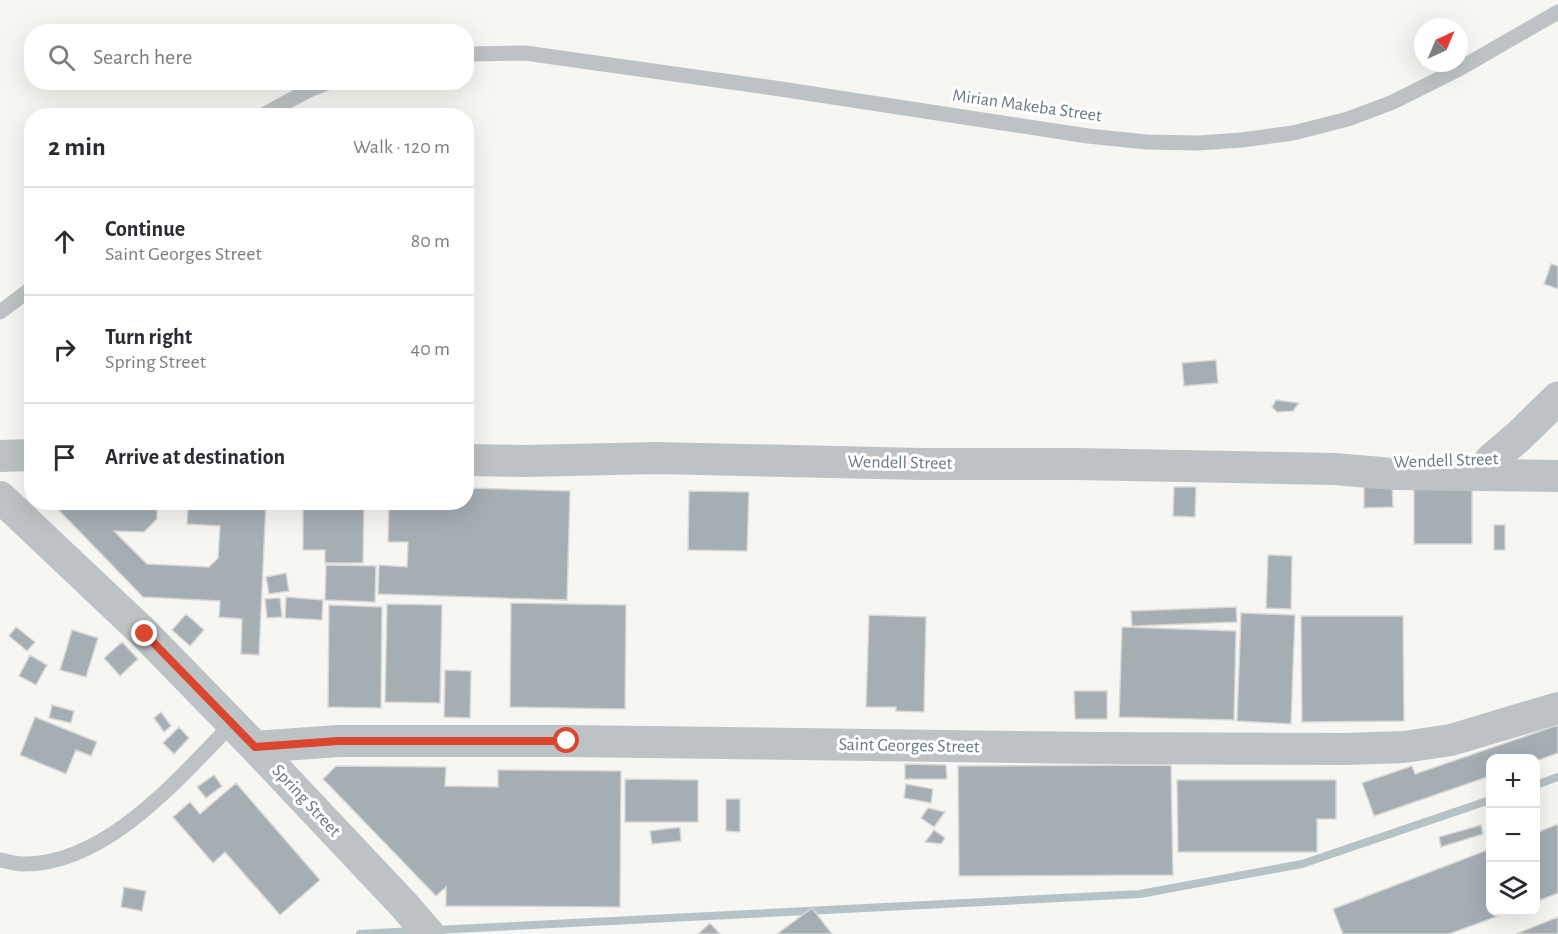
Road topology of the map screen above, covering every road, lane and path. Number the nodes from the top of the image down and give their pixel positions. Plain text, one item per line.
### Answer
1 (1558, 12) edge
2 (474, 54) edge
3 (309, 90) edge
4 (276, 108) edge
5 (24, 294) edge
6 (0, 312) edge
7 (1558, 398) edge
8 (24, 454) edge
9 (0, 456) edge
10 (1558, 456) edge
11 (474, 460) edge
12 (1491, 460) junction
13 (1334, 469) junction
14 (1558, 476) edge
15 (0, 497) edge
16 (1558, 708) edge
17 (232, 724) junction
18 (255, 747) junction
19 (0, 860) edge
20 (429, 934) edge

1 - 2 lane, Mirian Makeba Street
3 - 4 lane
5 - 6 lane
7 - 12 street
8 - 9 street
10 - 12 street, Wendell Street
11 - 13 street, Wendell Street
12 - 13 street, Wendell Street
13 - 14 street, Wendell Street
15 - 17 street, Spring Street
16 - 18 street, Saint Georges Street
17 - 18 street, Spring Street
17 - 19 lane
18 - 20 street, Spring Street

